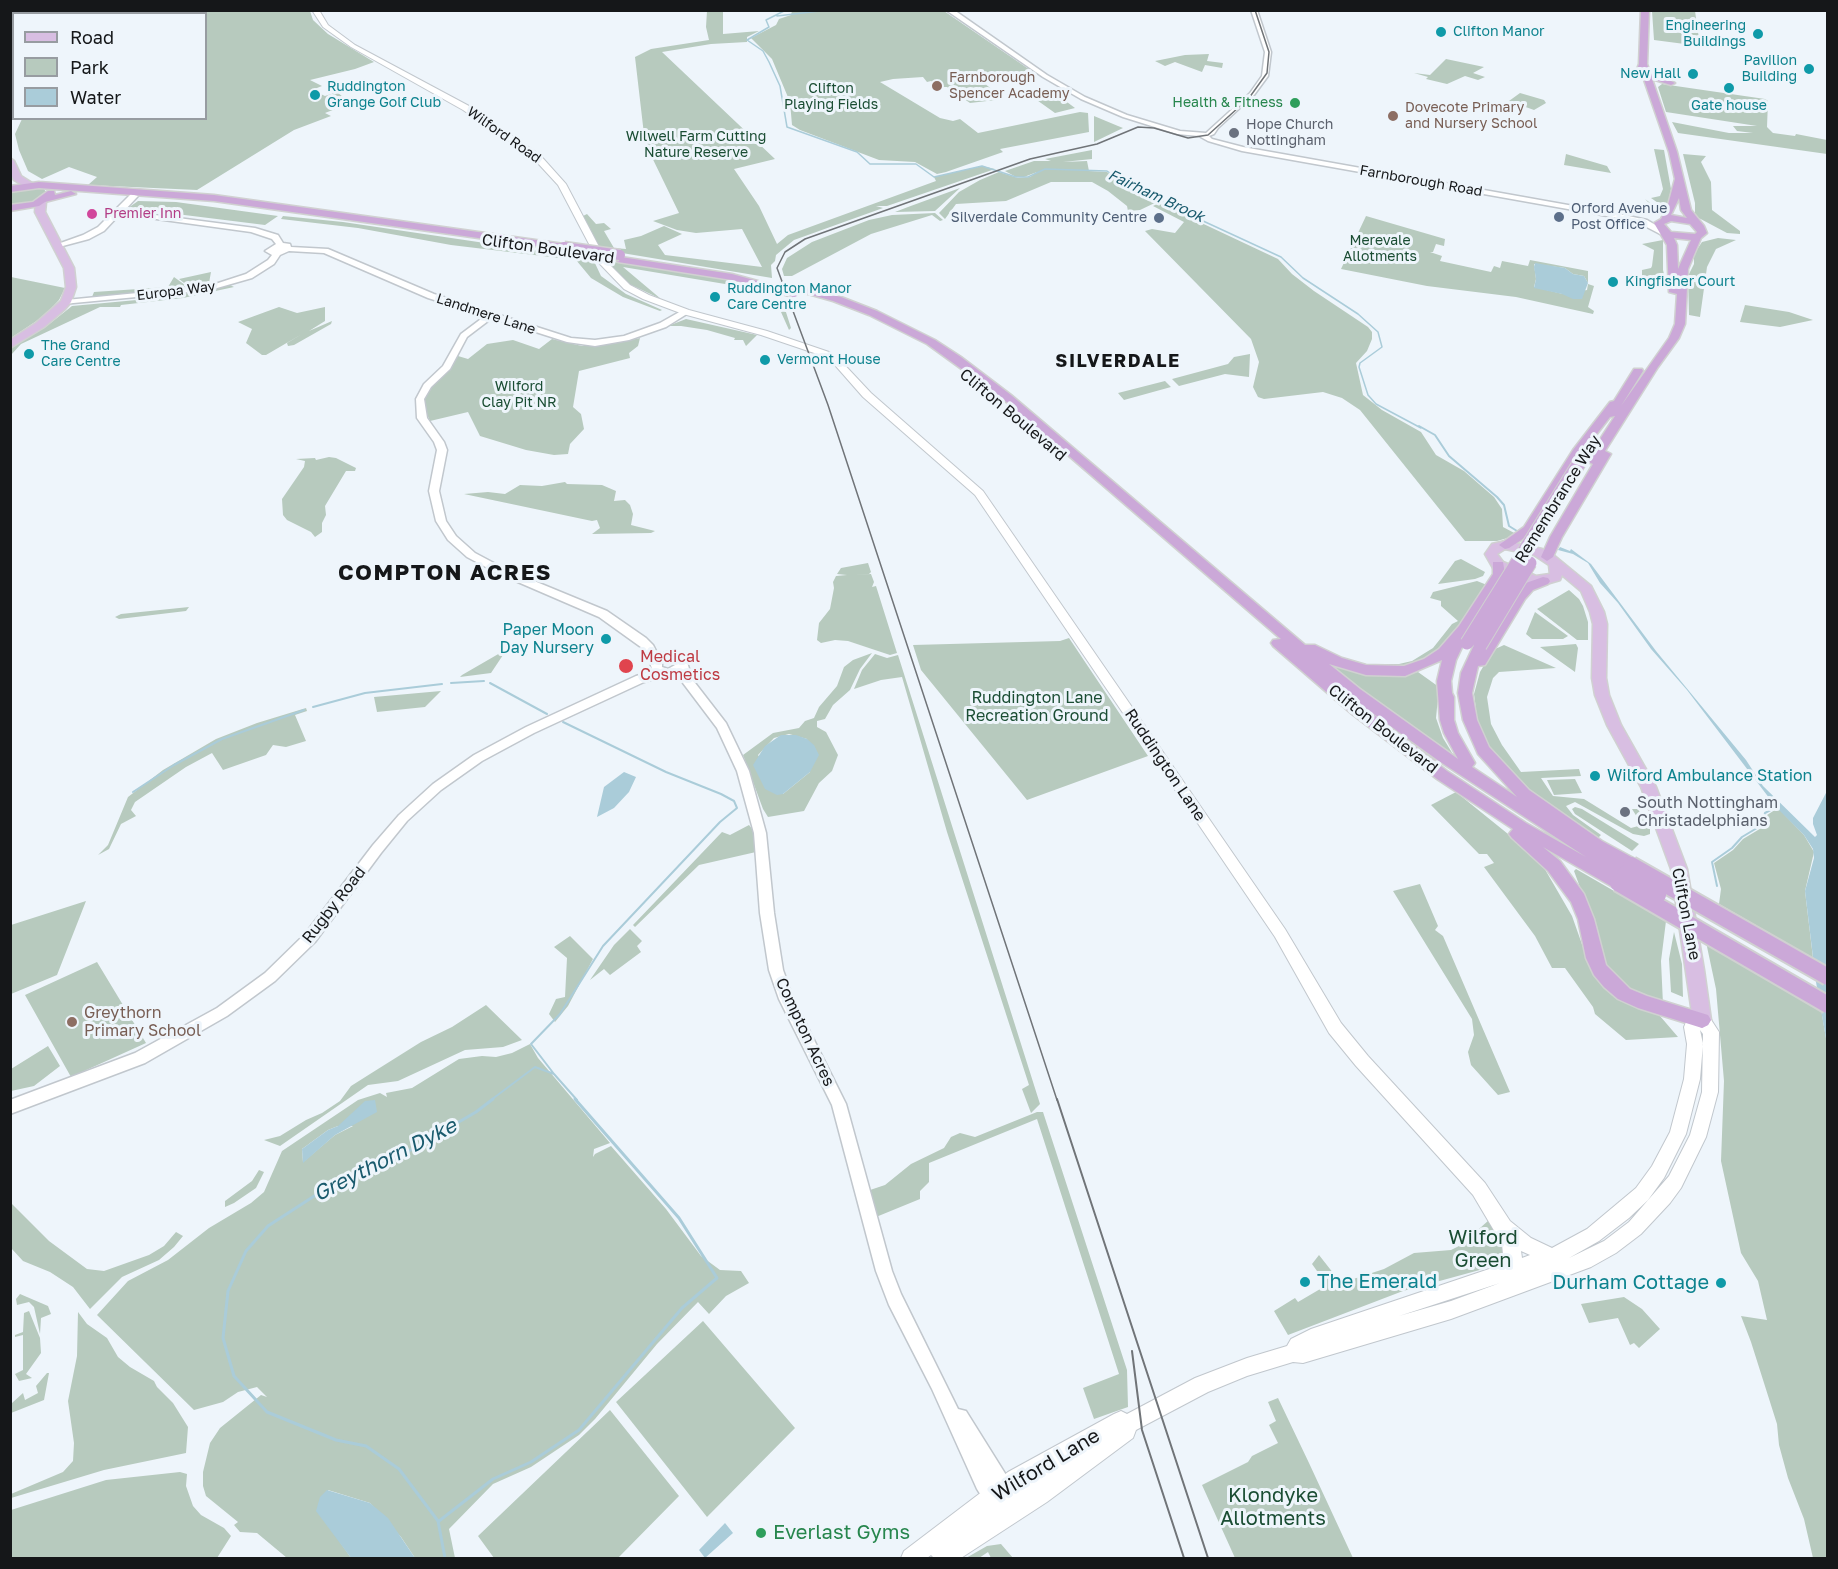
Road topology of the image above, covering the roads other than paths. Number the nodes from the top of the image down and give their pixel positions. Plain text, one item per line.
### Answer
1 (315, 10) edge
2 (949, 10) edge
3 (1254, 10) edge
4 (1645, 10) edge
5 (1647, 77) junction
6 (1204, 135) junction
7 (10, 161) edge
8 (1678, 175) junction
9 (17, 178) junction
10 (29, 185) junction
11 (47, 186) junction
12 (10, 189) edge
13 (134, 196) junction
14 (42, 204) junction
15 (24, 207) joint
16 (10, 208) edge
17 (118, 212) junction
18 (1624, 217) junction
19 (1664, 219) junction
20 (1697, 225) junction
21 (1666, 234) junction
22 (1698, 237) junction
23 (59, 246) junction
24 (282, 250) junction
25 (565, 250) junction
26 (792, 289) junction
27 (66, 302) junction
28 (686, 312) junction
29 (490, 316) junction
30 (10, 345) edge
31 (1627, 395) junction
32 (1505, 545) junction
33 (1551, 561) junction
34 (1498, 565) junction
35 (1207, 569) junction
36 (1546, 581) junction
37 (1470, 640) junction
38 (650, 648) junction
39 (666, 655) junction
40 (682, 664) junction
41 (661, 668) junction
42 (687, 680) junction
43 (1467, 705) junction
44 (1468, 763) dead end
45 (1442, 775) junction
46 (1493, 788) junction
47 (1508, 806) dead end
48 (1656, 811) junction
49 (1596, 844) junction
50 (1563, 850) junction
51 (1625, 874) junction
52 (1827, 977) edge
53 (1827, 995) edge
54 (1827, 1005) edge
55 (1702, 1020) junction
56 (10, 1107) edge
57 (1503, 1226) junction
58 (1552, 1257) junction
59 (1515, 1278) junction
60 (1127, 1424) junction
61 (1005, 1500) junction
62 (910, 1558) edge
63 (923, 1558) edge
64 (944, 1558) edge

1 - 28 main road, Wilford Road
2 - 6 street, Farnborough Road
3 - 6 street
4 - 5 highway
5 - 5 highway
5 - 8 highway
6 - 18 street, Farnborough Road
7 - 9 main road
8 - 19 highway
8 - 20 highway
9 - 10 main road
9 - 12 main road
10 - 11 highway, Clifton Boulevard
10 - 12 highway, Clifton Boulevard
11 - 14 highway
11 - 25 highway, Clifton Boulevard
13 - 14 highway, Clifton Boulevard
13 - 17 street
13 - 25 highway, Clifton Boulevard
14 - 15 main road
14 - 23 main road
15 - 16 highway
17 - 23 street
17 - 24 street, Landmere Lane
18 - 19 street, Farnborough Road
18 - 21 street, Farnborough Road
19 - 20 highway
19 - 21 highway, Remembrance Way
20 - 22 highway
21 - 22 highway
21 - 31 highway, Remembrance Way
22 - 31 highway, Remembrance Way
23 - 27 main road
24 - 27 street, Europa Way
24 - 29 street, Landmere Lane
25 - 26 highway, Clifton Boulevard, bridge
26 - 35 highway, Clifton Boulevard
26 - 45 highway, Clifton Boulevard
27 - 30 main road
28 - 29 street, Landmere Lane
28 - 57 main road, Ruddington Lane
29 - 38 street
31 - 32 highway
31 - 33 highway
31 - 37 highway, Remembrance Way, bridge
32 - 33 main road, Clifton Lane
32 - 34 main road
33 - 36 main road
33 - 48 main road, Clifton Lane
34 - 36 main road, Clifton Lane
34 - 37 highway
35 - 37 highway
35 - 46 highway, Clifton Boulevard
36 - 43 highway
36 - 48 main road, Clifton Lane
37 - 43 highway, Remembrance Way
37 - 44 highway, Remembrance Way
38 - 39 street
38 - 41 street
39 - 40 street
39 - 41 street
40 - 41 street
40 - 42 street, Compton Acres
41 - 42 street
41 - 56 street, Rugby Road
42 - 61 street, Compton Acres
43 - 49 highway
45 - 50 highway, Clifton Boulevard
45 - 55 highway
46 - 49 highway
46 - 51 highway, Clifton Boulevard
47 - 50 highway
48 - 55 main road, Clifton Lane
49 - 51 highway
50 - 51 highway, Clifton Boulevard
51 - 52 highway, Clifton Boulevard, bridge
51 - 53 highway, Clifton Boulevard, bridge
51 - 54 highway, Clifton Boulevard, bridge
55 - 58 main road, Clifton Lane
55 - 59 main road, Clifton Lane
57 - 58 main road, Ruddington Lane
57 - 59 main road, Ruddington Lane
58 - 59 main road, Clifton Lane
59 - 60 main road, Wilford Lane
60 - 61 main road, Wilford Lane
60 - 61 main road, Wilford Lane
61 - 62 main road, Wilford Lane
61 - 63 main road
61 - 64 main road, Wilford Lane

